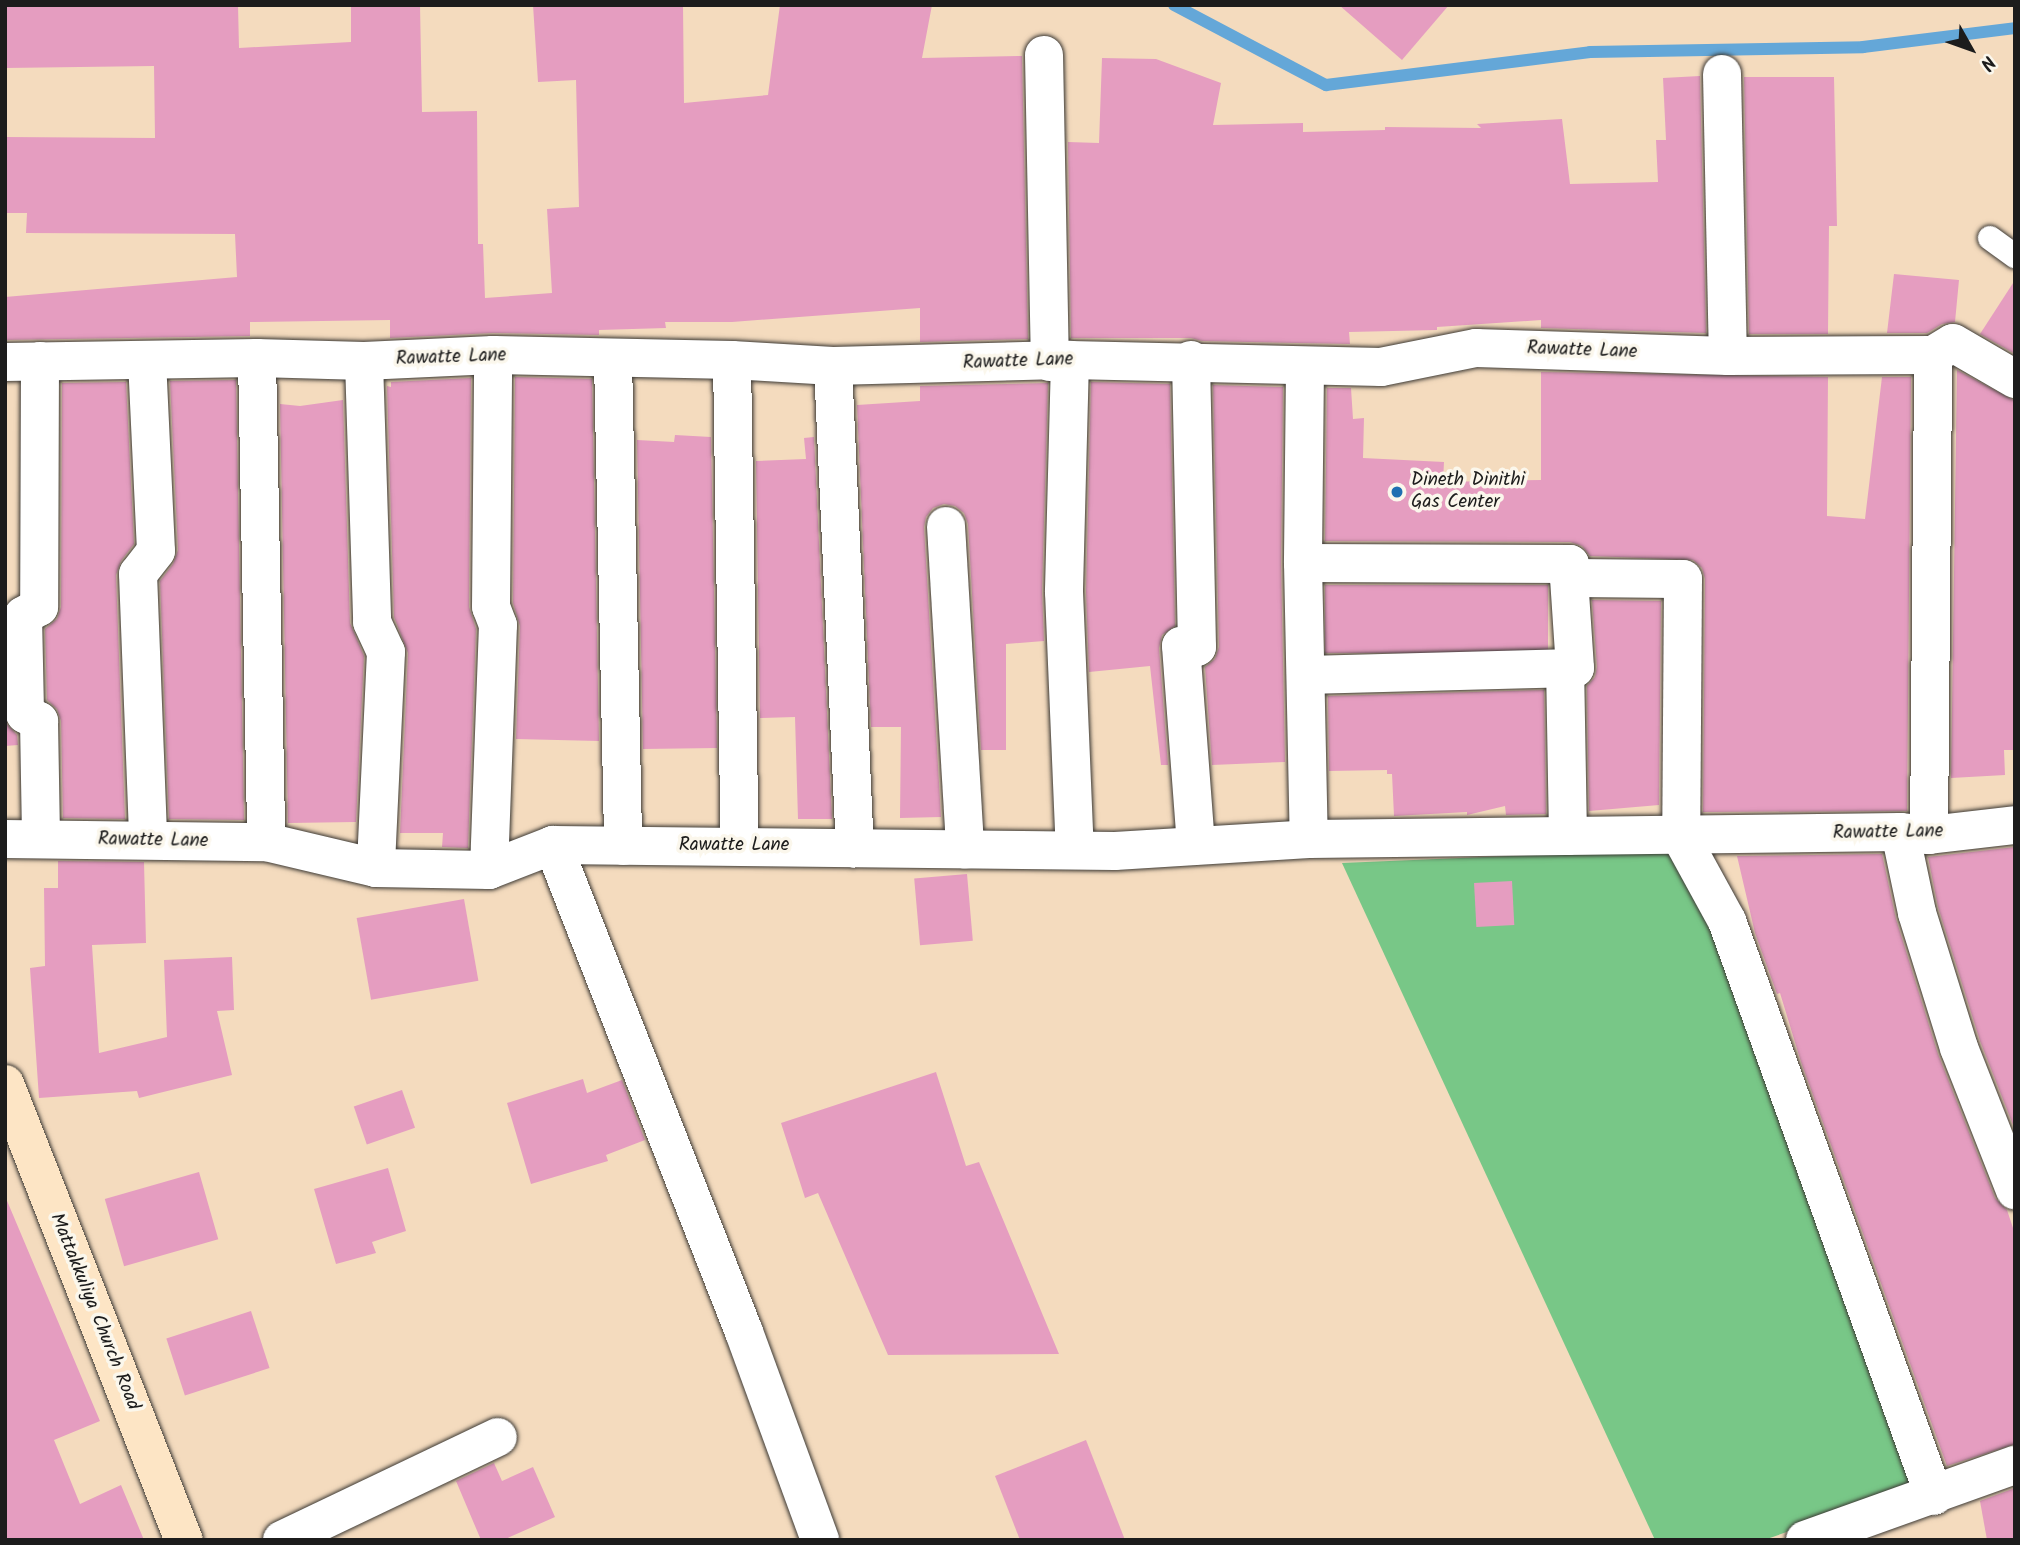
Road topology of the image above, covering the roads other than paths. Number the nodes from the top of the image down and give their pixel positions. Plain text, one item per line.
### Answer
1 (1044, 55) dead end
2 (1722, 74) dead end
3 (1990, 238) dead end
4 (2015, 256) edge
5 (493, 355) junction
6 (1933, 355) junction
7 (1728, 356) junction
8 (257, 358) junction
9 (613, 359) junction
10 (147, 360) junction
11 (732, 360) junction
12 (1191, 360) junction
13 (365, 361) junction
14 (1060, 361) junction
15 (22, 362) edge
16 (833, 366) junction
17 (1305, 367) junction
18 (2015, 380) edge
19 (946, 526) dead end
20 (1303, 563) junction
21 (1569, 578) junction
22 (1565, 667) junction
23 (1306, 675) junction
24 (2015, 825) edge
25 (1914, 834) junction
26 (1568, 836) junction
27 (1681, 836) junction
28 (23, 839) edge
29 (1309, 839) junction
30 (148, 841) junction
31 (266, 842) junction
32 (553, 845) junction
33 (1196, 845) junction
34 (623, 846) junction
35 (740, 846) junction
36 (855, 848) junction
37 (965, 849) junction
38 (1075, 850) junction
39 (376, 868) junction
40 (489, 870) junction
41 (5, 1084) edge
42 (2015, 1190) edge
43 (498, 1437) dead end
44 (2015, 1465) edge
45 (1934, 1496) junction
46 (184, 1540) edge
47 (282, 1540) edge
48 (820, 1540) edge
49 (1805, 1540) edge

1 - 14 street
2 - 7 street
3 - 4 lane
5 - 9 street, Rawatte Lane
5 - 13 street, Rawatte Lane
5 - 40 street
6 - 7 street, Rawatte Lane
6 - 18 street, Rawatte Lane
6 - 25 street
7 - 17 street, Rawatte Lane
8 - 10 street, Rawatte Lane
8 - 13 street, Rawatte Lane
8 - 31 street
9 - 11 street, Rawatte Lane
9 - 34 street
10 - 15 street, Rawatte Lane
10 - 30 street
11 - 16 street, Rawatte Lane
11 - 35 street
12 - 14 street, Rawatte Lane
12 - 17 street, Rawatte Lane
12 - 33 street
13 - 39 street
14 - 16 street, Rawatte Lane
14 - 38 street
15 - 28 street
16 - 36 street
17 - 20 street
19 - 37 street
20 - 21 street
20 - 23 street
21 - 22 street
21 - 27 street
22 - 23 street
22 - 26 street
23 - 29 street
24 - 25 street, Rawatte Lane
25 - 27 street, Rawatte Lane
25 - 42 street
26 - 27 street, Rawatte Lane
26 - 29 street, Rawatte Lane
27 - 45 street
28 - 30 street, Rawatte Lane
29 - 33 street, Rawatte Lane
30 - 31 street, Rawatte Lane
31 - 39 street, Rawatte Lane
32 - 34 street, Rawatte Lane
32 - 40 street, Rawatte Lane
32 - 48 street
33 - 38 street, Rawatte Lane
34 - 35 street, Rawatte Lane
35 - 36 street, Rawatte Lane
36 - 37 street, Rawatte Lane
37 - 38 street, Rawatte Lane
39 - 40 street, Rawatte Lane
41 - 46 street, Mattakkuliya Church Road
43 - 47 street
44 - 45 street
45 - 49 street

